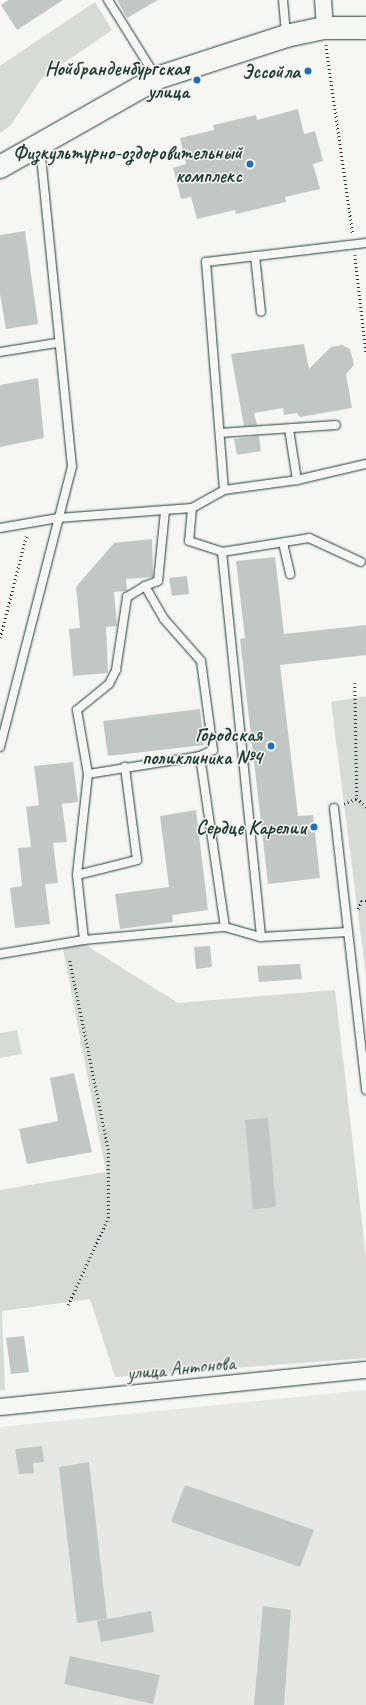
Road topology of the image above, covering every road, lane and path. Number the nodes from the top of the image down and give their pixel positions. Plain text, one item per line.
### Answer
1 (108, 0) edge
2 (283, 0) edge
3 (322, 0) edge
4 (325, 28) junction
5 (366, 28) edge
6 (286, 36) junction
7 (157, 78) junction
8 (39, 145) junction
9 (0, 168) edge
10 (366, 243) edge
11 (354, 244) junction
12 (255, 256) junction
13 (261, 312) dead end
14 (58, 344) junction
15 (0, 352) edge
16 (366, 352) edge
17 (336, 425) dead end
18 (289, 429) junction
19 (220, 433) junction
20 (366, 464) edge
21 (298, 480) junction
22 (224, 490) junction
23 (192, 508) junction
24 (165, 511) junction
25 (58, 518) junction
26 (29, 523) junction
27 (0, 528) edge
28 (283, 543) junction
29 (222, 552) junction
30 (361, 562) dead end
31 (290, 574) dead end
32 (145, 586) junction
33 (0, 638) edge
34 (355, 683) dead end
35 (0, 748) edge
36 (200, 756) junction
37 (125, 767) junction
38 (88, 774) junction
39 (358, 798) junction
40 (366, 807) edge
41 (334, 808) joint
42 (77, 875) junction
43 (224, 927) junction
44 (348, 932) junction
45 (260, 938) junction
46 (84, 940) junction
47 (0, 954) edge
48 (69, 959) dead end
49 (366, 1090) edge
50 (68, 1305) dead end
51 (366, 1370) edge
52 (0, 1407) edge

1 - 7 lane
2 - 6 lane
3 - 4 street
4 - 5 main road
4 - 6 main road
4 - 11 path
6 - 7 main road
7 - 8 main road
8 - 9 main road
8 - 14 lane
10 - 11 lane
11 - 12 lane
11 - 16 path
12 - 13 lane
12 - 19 lane
14 - 15 lane
14 - 25 lane
17 - 18 lane
18 - 19 lane
18 - 21 lane
19 - 22 lane
20 - 21 lane
21 - 22 lane
22 - 23 lane
23 - 24 lane
23 - 29 lane
24 - 25 lane
24 - 32 lane
25 - 26 lane
25 - 35 lane
26 - 27 lane
26 - 33 path
28 - 29 lane
28 - 30 lane
28 - 31 lane
29 - 45 lane
32 - 36 lane
32 - 38 lane
34 - 39 path
36 - 37 lane
36 - 43 lane
37 - 38 lane
37 - 42 lane
38 - 42 lane
39 - 40 path
39 - 41 path
41 - 44 lane
42 - 46 lane
43 - 45 lane
43 - 46 lane
44 - 45 lane
44 - 49 lane
46 - 47 lane
48 - 50 path
51 - 52 street, улица Антонова

